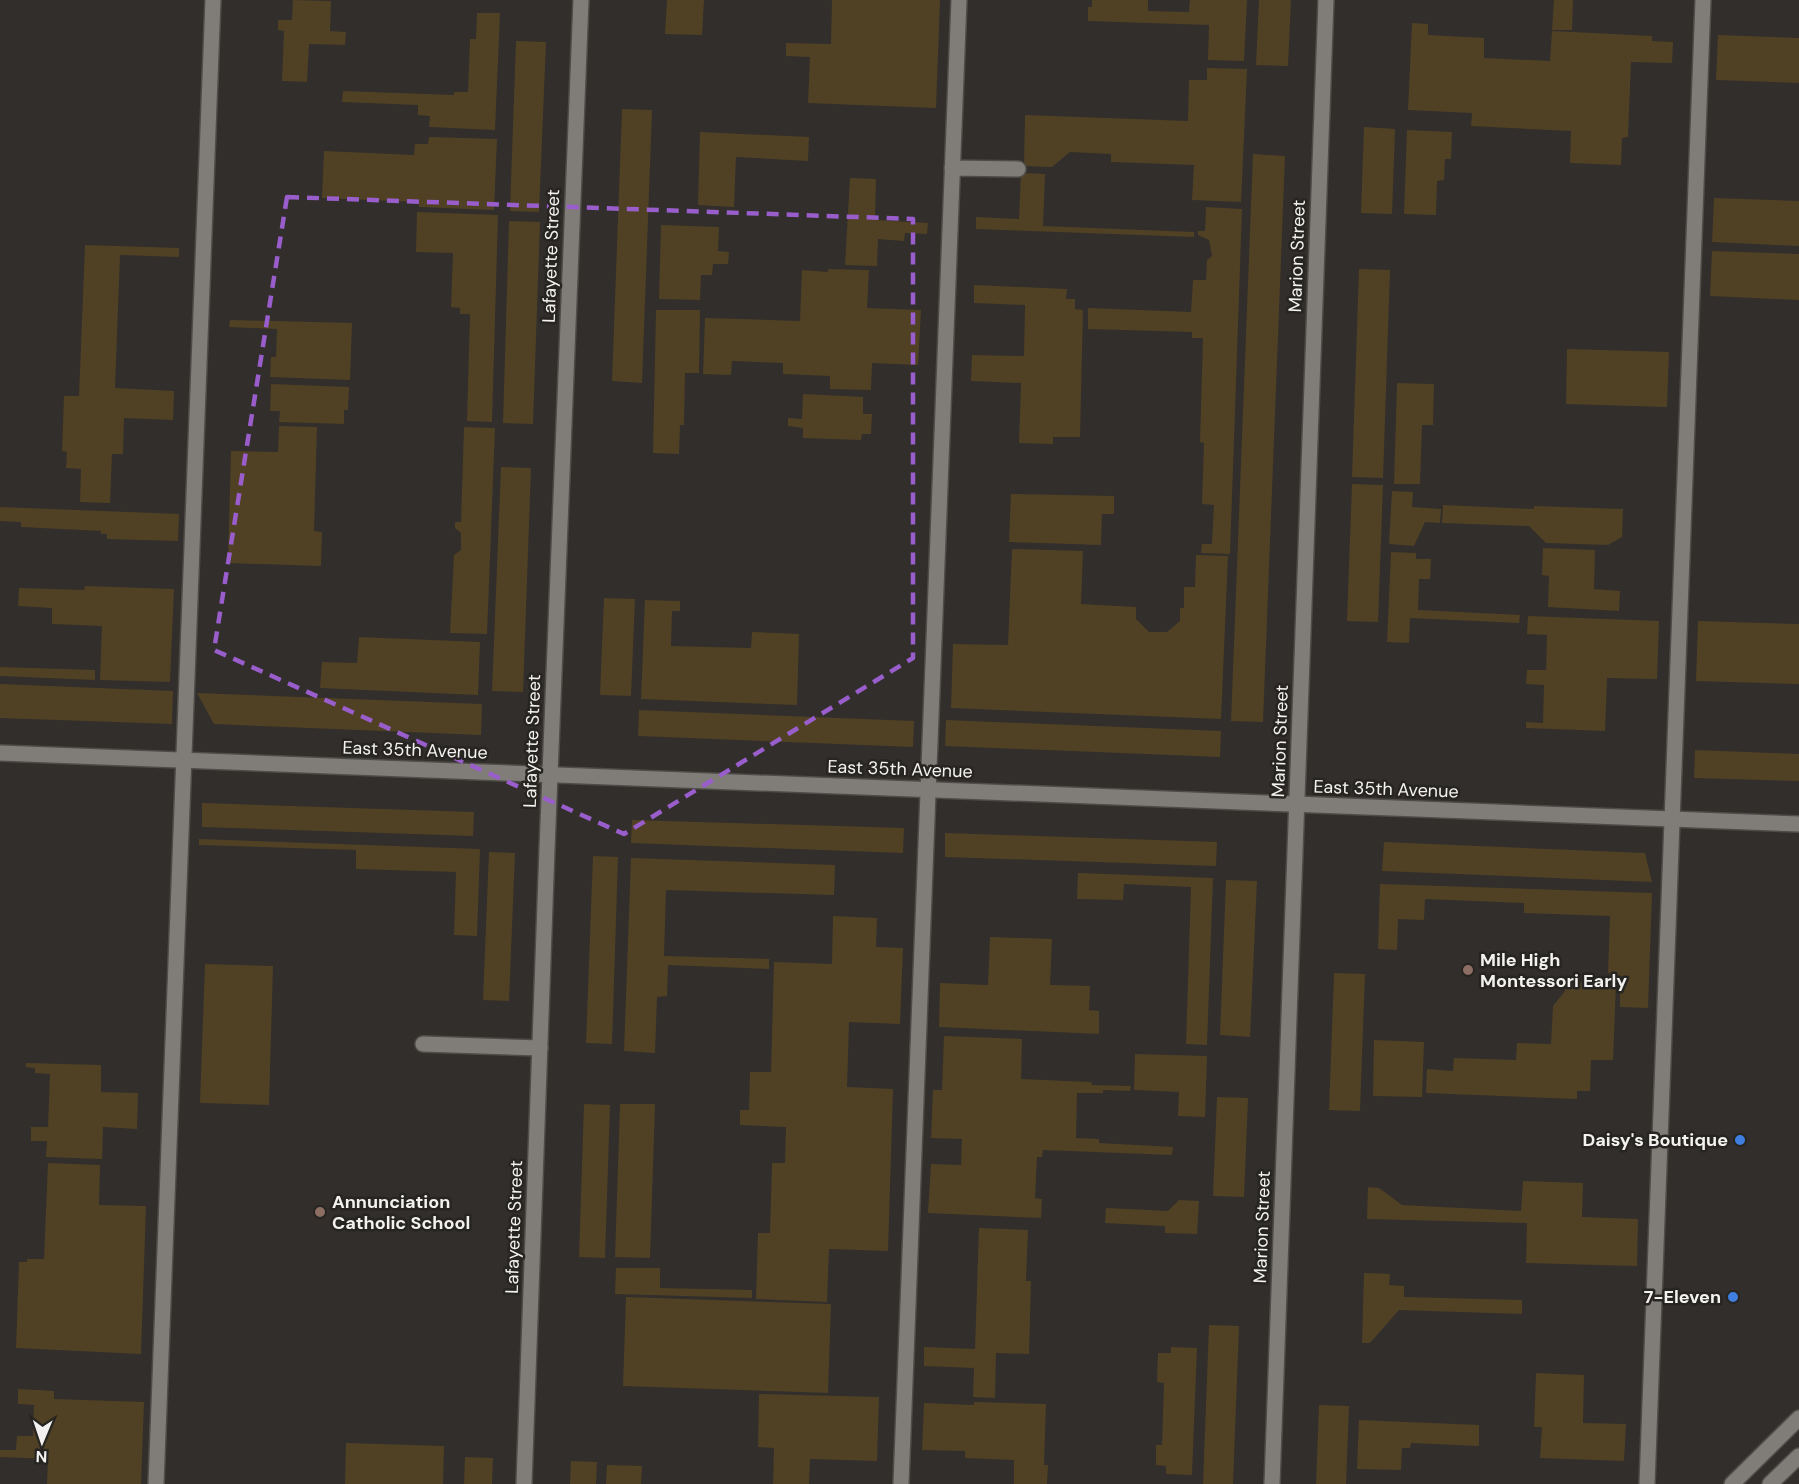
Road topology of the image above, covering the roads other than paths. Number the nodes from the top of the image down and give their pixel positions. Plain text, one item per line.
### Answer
1 (213, 0) edge
2 (581, 0) edge
3 (959, 0) edge
4 (1326, 0) edge
5 (1702, 0) edge
6 (952, 168) junction
7 (1018, 170) dead end
8 (0, 753) edge
9 (183, 760) junction
10 (550, 775) junction
11 (928, 790) junction
12 (1297, 805) junction
13 (1672, 819) junction
14 (1799, 824) edge
15 (423, 1044) dead end
16 (540, 1048) junction
17 (1799, 1418) edge
18 (1799, 1456) edge
19 (156, 1484) edge
20 (524, 1484) edge
21 (901, 1484) edge
22 (1272, 1484) edge
23 (1647, 1484) edge
24 (1732, 1484) edge
25 (1770, 1484) edge

1 - 9 street
2 - 10 street, Lafayette Street
3 - 6 street
4 - 12 street, Marion Street
5 - 13 street
6 - 7 street
6 - 11 street
8 - 9 street, East 35th Avenue
9 - 10 street, East 35th Avenue
9 - 19 street
10 - 11 street, East 35th Avenue
10 - 16 street, Lafayette Street
11 - 12 street, East 35th Avenue
11 - 21 street
12 - 13 street, East 35th Avenue
12 - 22 street, Marion Street
13 - 14 street, East 35th Avenue
13 - 23 street
15 - 16 street
16 - 20 street, Lafayette Street
17 - 24 street
18 - 25 street

